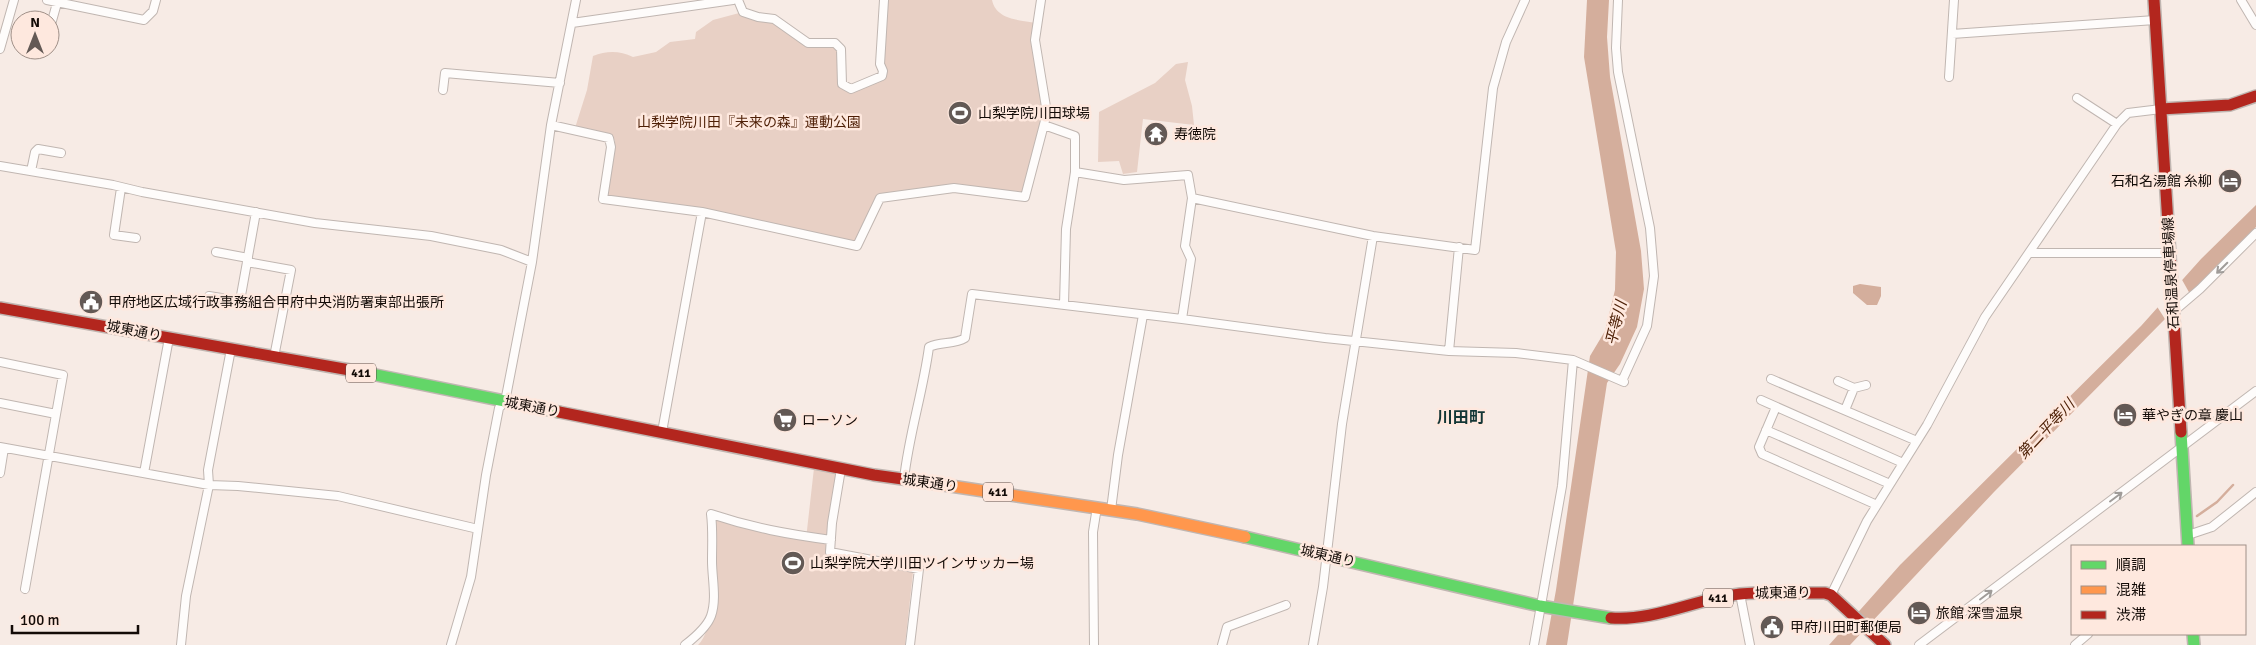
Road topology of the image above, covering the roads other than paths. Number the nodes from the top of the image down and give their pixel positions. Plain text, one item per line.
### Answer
1 (14, 0) edge
2 (47, 0) edge
3 (156, 0) edge
4 (576, 0) edge
5 (732, 0) edge
6 (738, 0) edge
7 (884, 0) edge
8 (1041, 0) edge
9 (1525, 0) edge
10 (1618, 0) edge
11 (1954, 0) edge
12 (2154, 0) edge
13 (2241, 0) edge
14 (57, 3) junction
15 (55, 10) edge
16 (2155, 20) junction
17 (4, 23) edge
18 (572, 23) junction
19 (2256, 25) edge
20 (1952, 34) junction
21 (0, 49) edge
22 (1949, 77) dead end
23 (560, 83) junction
24 (443, 90) dead end
25 (2256, 96) edge
26 (2077, 98) dead end
27 (2161, 109) junction
28 (2117, 124) junction
29 (551, 125) junction
30 (1044, 125) junction
31 (61, 153) dead end
32 (0, 166) edge
33 (30, 171) junction
34 (1074, 172) junction
35 (121, 188) junction
36 (1192, 198) junction
37 (256, 212) junction
38 (702, 212) junction
39 (2256, 233) edge
40 (1373, 236) junction
41 (136, 238) dead end
42 (1459, 248) junction
43 (216, 252) dead end
44 (2029, 253) junction
45 (2170, 253) junction
46 (247, 260) junction
47 (532, 262) junction
48 (209, 296) dead end
49 (1064, 305) junction
50 (0, 308) edge
51 (2173, 311) junction
52 (1143, 315) junction
53 (1182, 319) junction
54 (169, 338) junction
55 (1356, 341) junction
56 (231, 349) junction
57 (1449, 351) junction
58 (274, 357) junction
59 (1573, 360) junction
60 (0, 362) edge
61 (1771, 379) dead end
62 (1838, 381) dead end
63 (1866, 385) dead end
64 (1854, 388) junction
65 (2256, 390) edge
66 (1761, 400) dead end
67 (505, 402) junction
68 (0, 403) edge
69 (1776, 406) junction
70 (1845, 410) junction
71 (56, 414) junction
72 (1766, 430) junction
73 (662, 432) junction
74 (1916, 441) junction
75 (2, 447) edge
76 (2181, 448) junction
77 (49, 456) junction
78 (1903, 463) junction
79 (841, 469) junction
80 (0, 473) edge
81 (144, 473) junction
82 (904, 479) junction
83 (1890, 484) junction
84 (209, 485) junction
85 (2256, 492) edge
86 (1877, 505) junction
87 (1098, 507) junction
88 (1111, 510) junction
89 (478, 529) junction
90 (831, 540) junction
91 (2188, 541) edge
92 (1326, 555) junction
93 (25, 589) dead end
94 (1740, 594) junction
95 (1832, 594) junction
96 (1286, 605) dead end
97 (1542, 606) junction
98 (2087, 635) edge
99 (182, 645) edge
100 (451, 645) edge
101 (685, 645) edge
102 (910, 645) edge
103 (1094, 645) edge
104 (1222, 645) edge
105 (1314, 645) edge
106 (1534, 645) edge
107 (1750, 645) edge
108 (1885, 645) edge
109 (1919, 645) edge
110 (2076, 645) edge

1 - 17 street
2 - 14 street
3 - 14 street
4 - 18 street
5 - 18 street
6 - 7 street
8 - 30 street
9 - 42 street
10 - 59 street
11 - 20 street
12 - 16 main road, 石和温泉停車場線
13 - 19 street
14 - 15 street
16 - 20 street
16 - 27 main road, 石和温泉停車場線
17 - 21 street
18 - 23 street
20 - 22 street
23 - 24 street
23 - 29 street
25 - 27 main road
26 - 28 street
27 - 28 street
27 - 45 main road, 石和温泉停車場線
28 - 44 street
29 - 38 street
29 - 47 street
30 - 34 street
30 - 38 street
31 - 33 street
32 - 33 street
33 - 35 street
34 - 36 street
34 - 49 street
35 - 37 street
35 - 41 street
36 - 40 street
36 - 53 street
37 - 46 street
37 - 47 street
38 - 73 street
39 -> 51 street
40 - 42 street
40 - 55 street
42 - 57 street
43 - 46 street
44 - 45 street
44 - 74 street
45 - 51 main road, 石和温泉停車場線
46 - 48 street
46 - 58 street
47 - 67 street
49 - 52 street
49 - 82 street
50 - 54 main road, 城東通り / 411
51 - 76 main road, 石和温泉停車場線
52 - 53 street
52 - 88 street
53 - 55 street
54 - 56 main road, 城東通り / 411
54 - 81 street
55 - 57 street
55 - 92 street
56 - 58 main road, 城東通り / 411
56 - 84 street
57 - 59 street
58 - 67 main road, 城東通り / 411
59 - 97 street
60 - 71 street
61 - 70 street
62 - 64 street
63 - 64 street
64 - 70 street
65 - 76 street
66 - 69 street
67 - 73 main road, 城東通り / 411
67 - 89 street
68 - 71 street
69 - 72 street
69 - 78 street
70 - 74 street
71 - 77 street
72 - 83 street
72 - 86 street
73 - 79 main road, 城東通り / 411
74 - 78 street
75 - 77 street
75 - 80 street
76 - 91 main road, 石和温泉停車場線
109 -> 76 street
77 - 81 street
77 - 93 street
78 - 83 street
79 - 82 main road, 城東通り / 411
79 - 90 street
81 - 84 street
82 - 87 main road, 城東通り / 411
83 - 86 street
84 - 89 street
84 - 99 street
85 - 91 street
86 - 95 street
87 - 88 main road, 城東通り / 411
87 - 103 street
88 - 92 main road, 城東通り / 411
89 - 100 street
90 - 101 street
90 - 102 street
92 - 97 main road, 城東通り / 411
92 - 105 street
94 - 95 main road, 城東通り / 411
94 - 97 main road, 城東通り / 411
94 - 107 street
95 - 108 main road, 城東通り
96 - 104 street
97 - 106 street
98 - 110 street

